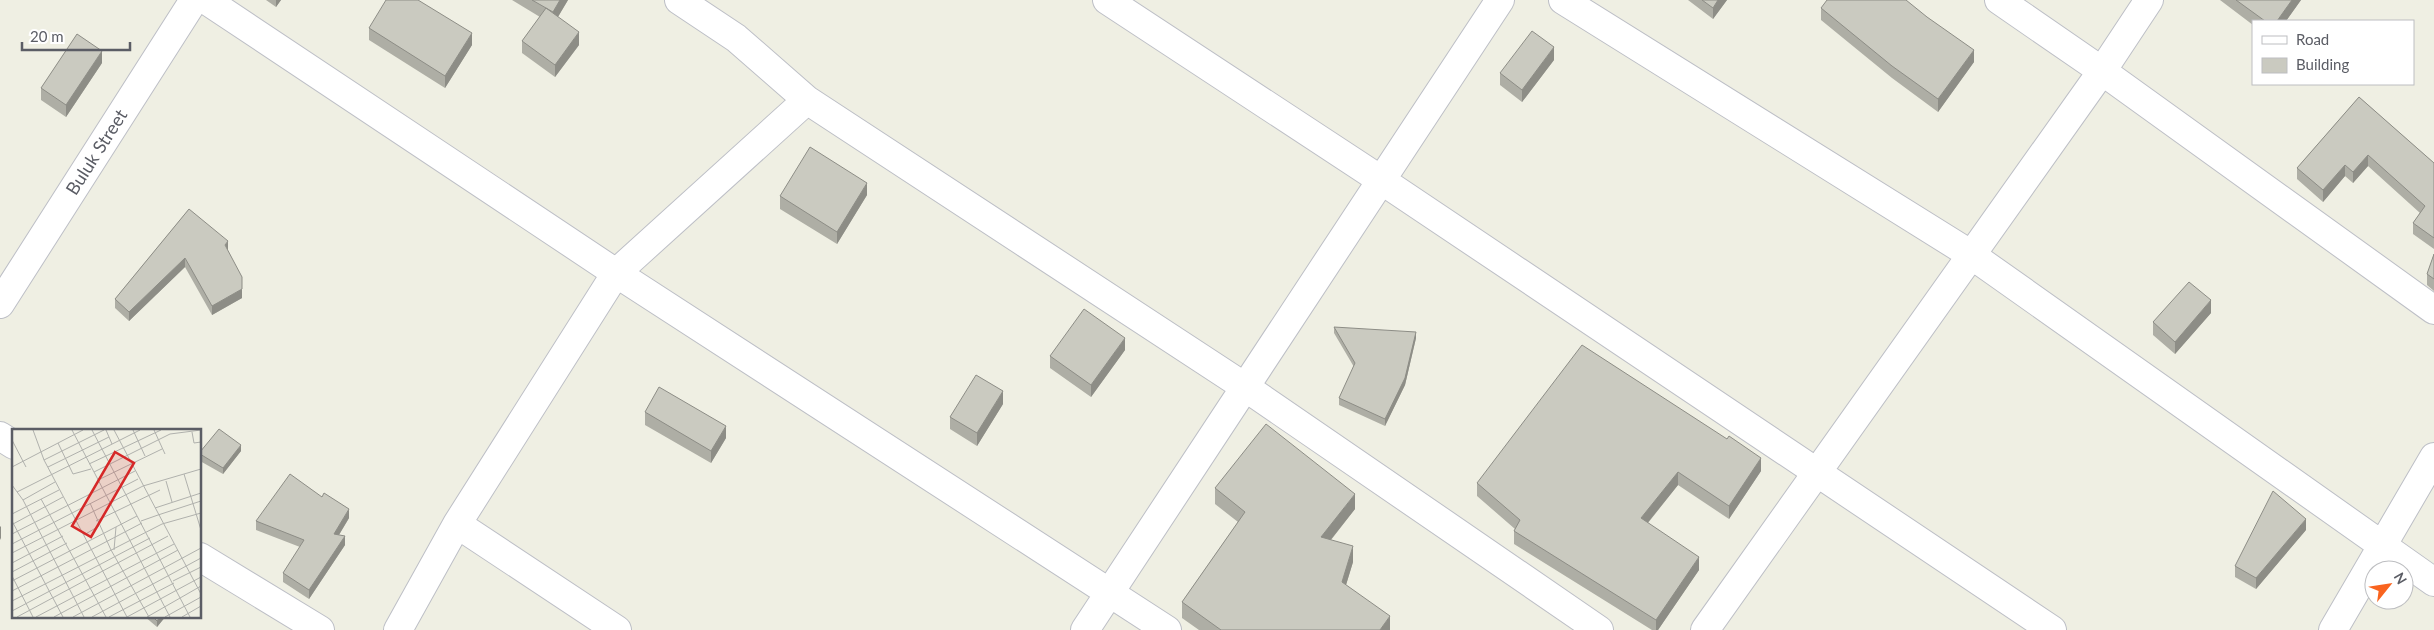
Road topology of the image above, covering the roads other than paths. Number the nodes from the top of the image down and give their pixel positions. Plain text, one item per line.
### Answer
1 (194, 0) edge
2 (206, 0) edge
3 (679, 0) edge
4 (1108, 0) edge
5 (1500, 0) edge
6 (1563, 0) edge
7 (1999, 0) edge
8 (2149, 0) edge
9 (2102, 71) junction
10 (807, 100) junction
11 (1381, 180) junction
12 (1970, 254) junction
13 (616, 273) junction
14 (0, 304) edge
15 (2434, 310) edge
16 (1245, 387) junction
17 (0, 436) edge
18 (12, 443) edge
19 (2434, 457) edge
20 (1817, 471) junction
21 (457, 524) junction
22 (2383, 548) junction
23 (201, 558) edge
24 (2434, 582) edge
25 (1109, 593) junction
26 (320, 630) edge
27 (398, 630) edge
28 (617, 630) edge
29 (1085, 630) edge
30 (1168, 630) edge
31 (1599, 630) edge
32 (1705, 630) edge
33 (2052, 630) edge
34 (2333, 630) edge

1 - 14 street, Buluk Street
2 - 13 street
3 - 10 street
4 - 11 street
5 - 11 street
6 - 12 street
7 - 9 street
8 - 9 street
9 - 12 street
9 - 15 street
10 - 13 street
10 - 16 street
11 - 16 street
11 - 20 street
12 - 20 street
12 - 22 street
13 - 21 street
13 - 25 street
16 - 25 street
16 - 31 street
17 - 18 street
19 - 22 street
20 - 32 street
20 - 33 street
21 - 27 street
21 - 28 street
22 - 24 street
22 - 34 street
23 - 26 street
25 - 29 street
25 - 30 street

